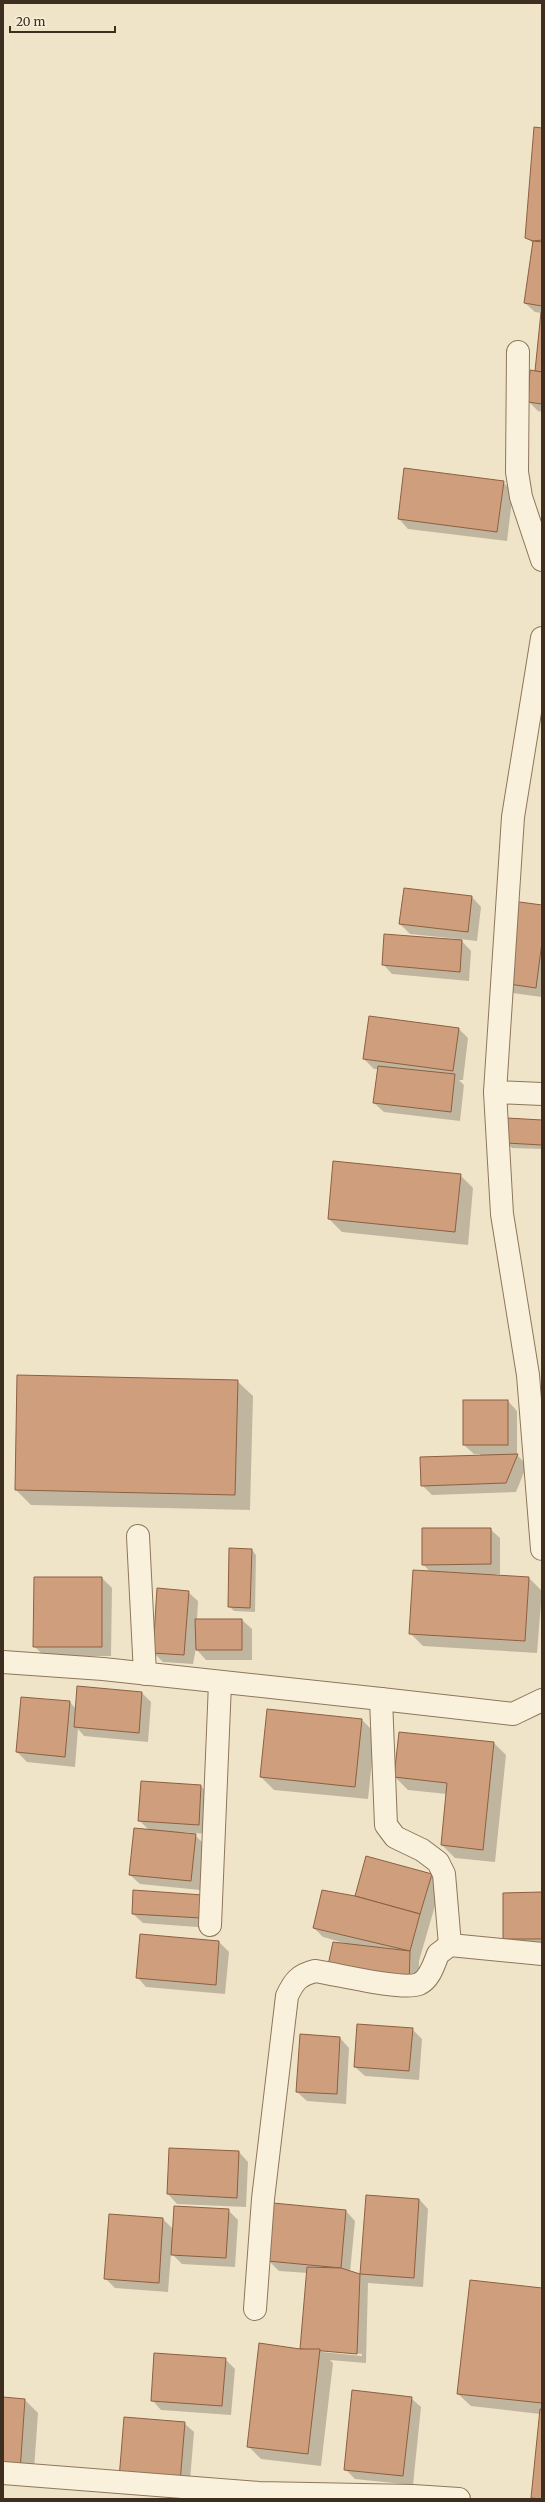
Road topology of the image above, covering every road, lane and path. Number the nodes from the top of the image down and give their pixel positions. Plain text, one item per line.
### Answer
1 (518, 352) dead end
2 (542, 560) edge
3 (541, 650) edge
4 (494, 1092) junction
5 (542, 1094) edge
6 (138, 1536) dead end
7 (542, 1549) edge
8 (3, 1662) edge
9 (146, 1674) junction
10 (220, 1683) junction
11 (381, 1699) junction
12 (542, 1700) edge
13 (210, 1925) dead end
14 (450, 1945) junction
15 (542, 1954) edge
16 (255, 2309) dead end
17 (3, 2473) edge
18 (413, 2497) edge
19 (460, 2499) edge

1 - 2 street
3 - 4 street
4 - 5 street
4 - 7 street
6 - 9 street
8 - 9 street
9 - 10 street
10 - 11 street
10 - 13 street
11 - 12 street
11 - 14 street
14 - 15 street
14 - 16 street
17 - 18 street
18 - 19 street

